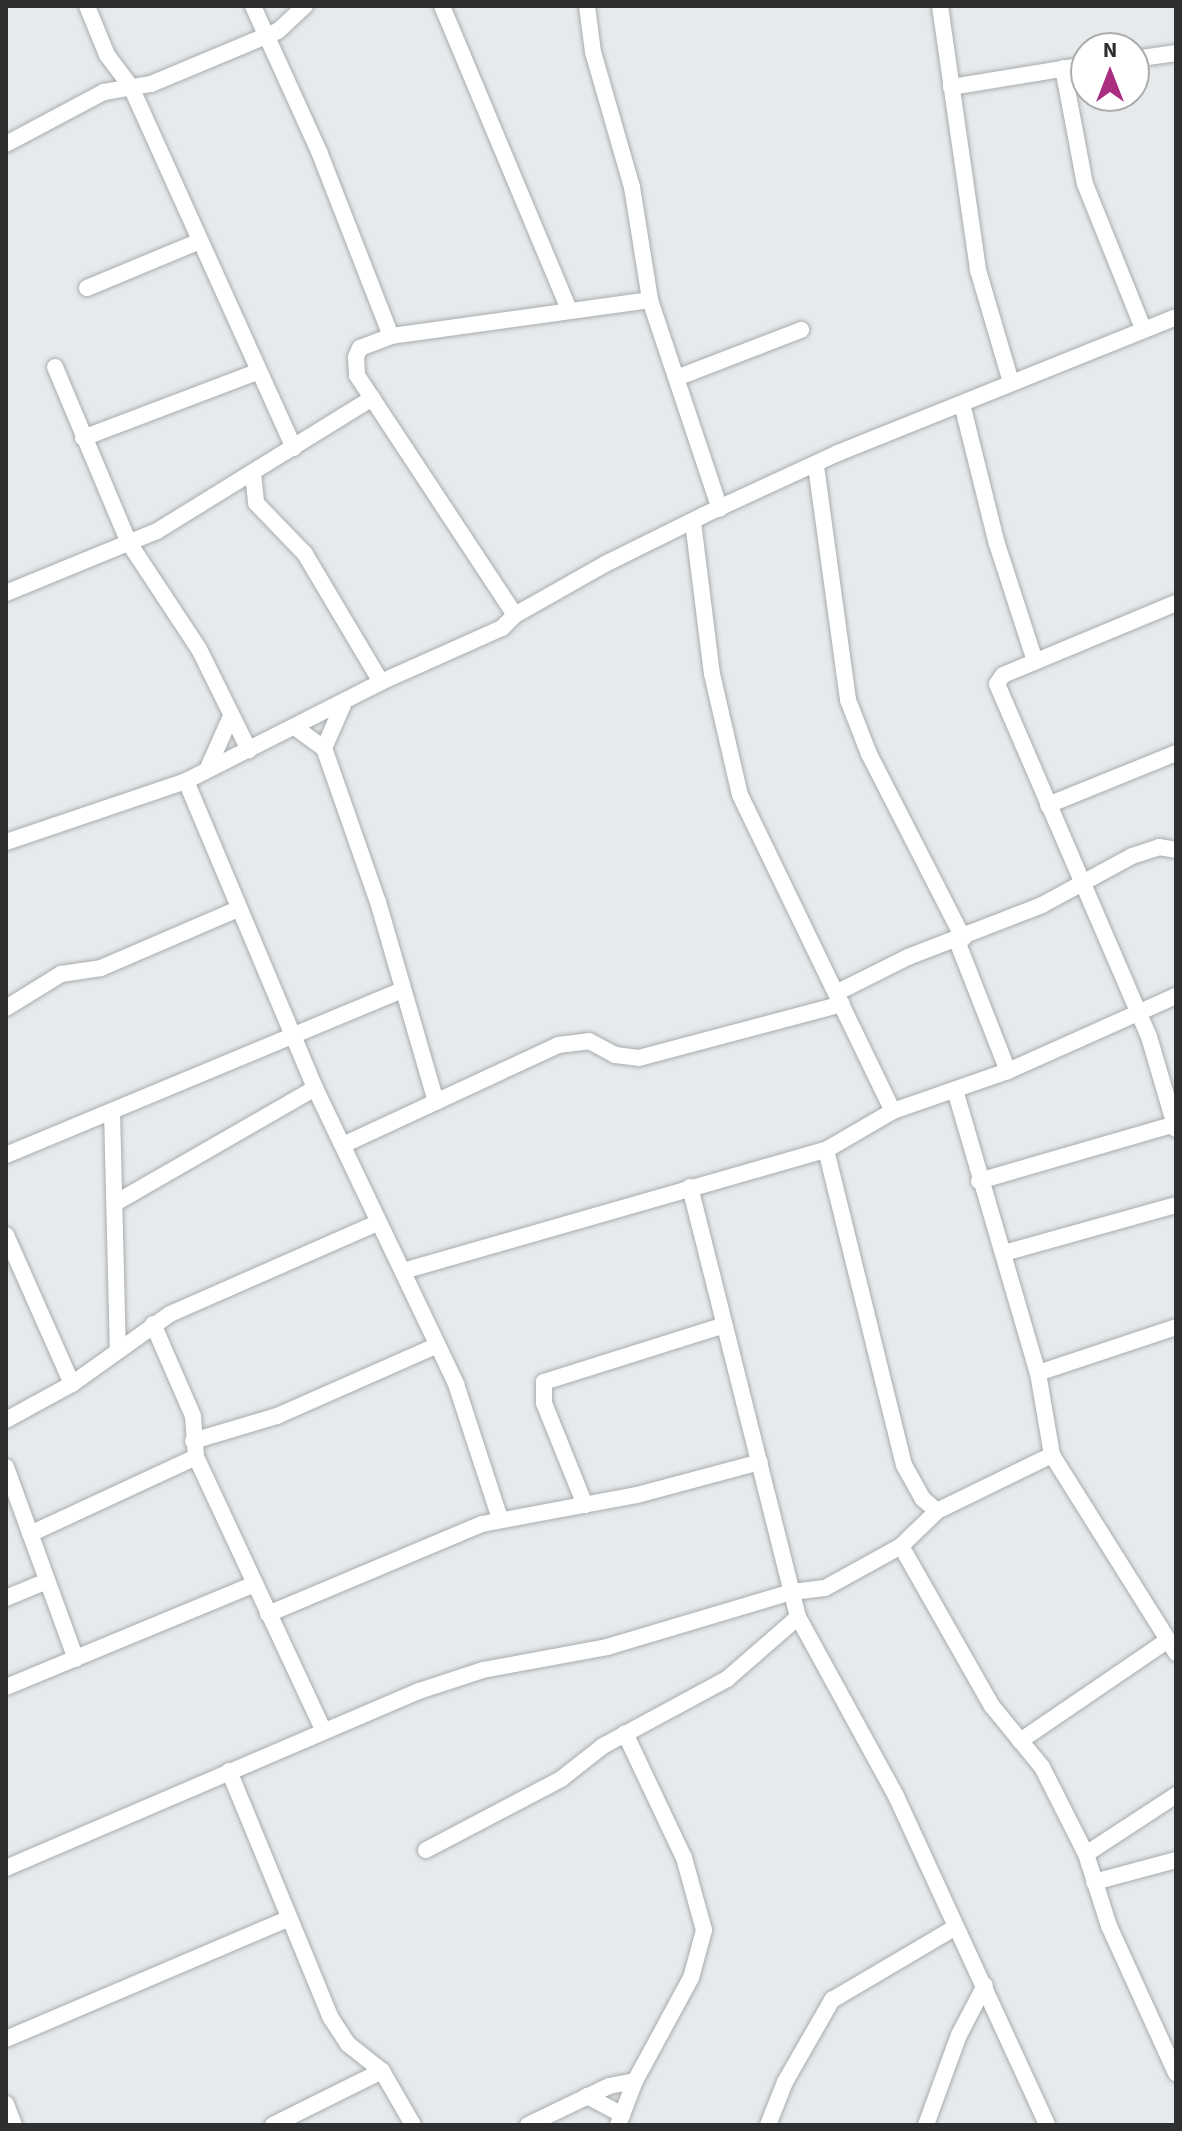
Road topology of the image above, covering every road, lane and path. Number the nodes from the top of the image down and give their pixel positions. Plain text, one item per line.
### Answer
1 (87, 6) edge
2 (253, 6) edge
3 (305, 6) edge
4 (442, 6) edge
5 (587, 6) edge
6 (940, 6) edge
7 (268, 35) junction
8 (1176, 53) edge
9 (1150, 57) edge
10 (1070, 67) edge
11 (1063, 68) junction
12 (131, 87) junction
13 (951, 87) junction
14 (6, 144) edge
15 (200, 241) junction
16 (87, 288) dead end
17 (650, 300) junction
18 (569, 310) junction
19 (1176, 317) edge
20 (1143, 328) junction
21 (801, 330) dead end
22 (391, 336) junction
23 (55, 367) dead end
24 (259, 371) junction
25 (679, 377) junction
26 (1011, 382) junction
27 (372, 398) junction
28 (962, 404) junction
29 (83, 438) junction
30 (294, 448) junction
31 (816, 466) junction
32 (253, 473) junction
33 (720, 509) junction
34 (693, 522) junction
35 (129, 543) junction
36 (6, 593) edge
37 (1176, 603) edge
38 (515, 615) junction
39 (1035, 661) junction
40 (381, 682) junction
41 (343, 705) junction
42 (231, 716) junction
43 (296, 728) junction
44 (324, 748) junction
45 (249, 750) junction
46 (1176, 753) edge
47 (208, 768) junction
48 (186, 781) junction
49 (1048, 805) junction
50 (6, 842) edge
51 (1176, 850) edge
52 (1082, 881) junction
53 (238, 909) junction
54 (960, 940) junction
55 (400, 991) junction
56 (1176, 996) edge
57 (840, 998) junction
58 (6, 1008) edge
59 (1138, 1014) junction
60 (292, 1033) junction
61 (1008, 1071) junction
62 (315, 1088) junction
63 (955, 1090) junction
64 (436, 1102) junction
65 (112, 1111) junction
66 (893, 1111) junction
67 (1176, 1127) edge
68 (343, 1145) junction
69 (826, 1150) junction
70 (6, 1155) edge
71 (979, 1181) junction
72 (690, 1187) junction
73 (117, 1202) junction
74 (1176, 1205) edge
75 (377, 1223) junction
76 (6, 1235) edge
77 (1004, 1253) junction
78 (403, 1271) junction
79 (153, 1324) junction
80 (722, 1326) junction
81 (1176, 1327) edge
82 (436, 1346) junction
83 (118, 1349) junction
84 (1038, 1373) junction
85 (72, 1384) junction
86 (6, 1420) edge
87 (194, 1449) junction
88 (1052, 1455) junction
89 (760, 1462) junction
90 (6, 1467) edge
91 (585, 1505) junction
92 (937, 1511) junction
93 (500, 1519) junction
94 (30, 1534) junction
95 (901, 1546) junction
96 (47, 1581) junction
97 (255, 1584) junction
98 (792, 1592) junction
99 (6, 1598) edge
100 (268, 1614) junction
101 (798, 1617) junction
102 (1172, 1647) edge
103 (76, 1659) junction
104 (6, 1687) edge
105 (324, 1732) junction
106 (625, 1733) junction
107 (1020, 1741) junction
108 (229, 1771) junction
109 (1176, 1795) edge
110 (426, 1850) dead end
111 (1086, 1854) junction
112 (1176, 1860) edge
113 (6, 1868) edge
114 (1094, 1882) junction
115 (287, 1919) junction
116 (956, 1927) junction
117 (985, 1985) junction
118 (6, 2039) edge
119 (382, 2071) junction
120 (1176, 2073) edge
121 (635, 2081) junction
122 (587, 2096) junction
123 (6, 2104) edge
124 (620, 2120) edge
125 (14, 2125) edge
126 (273, 2125) edge
127 (413, 2125) edge
128 (528, 2125) edge
129 (768, 2125) edge
130 (926, 2125) edge
131 (1047, 2125) edge

1 - 12 street
2 - 7 street
3 - 7 street
4 - 18 street
5 - 17 street
6 - 13 street
7 - 12 street
7 - 22 street
8 - 9 street
10 - 11 street
11 - 13 street
11 - 20 street
12 - 14 street
12 - 15 street
13 - 26 street
15 - 16 street
15 - 24 street
17 - 18 street
17 - 25 street
18 - 22 street
19 - 20 street
20 - 26 street
21 - 25 street
22 - 27 street
23 - 29 street
24 - 29 street
24 - 30 street
25 - 33 street
26 - 28 street
27 - 30 street
27 - 38 street
28 - 31 street
28 - 39 street
29 - 35 street
30 - 32 street
31 - 33 street
31 - 54 street
32 - 35 street
32 - 40 street
33 - 34 street
34 - 38 street
34 - 57 street
35 - 36 street
35 - 42 street
37 - 39 street
38 - 40 street
39 - 49 street
40 - 41 street
41 - 43 street
41 - 44 street
42 - 45 street
42 - 47 street
43 - 44 street
43 - 45 street
44 - 55 street
45 - 47 street
46 - 49 street
47 - 48 street
48 - 50 street
48 - 53 street
49 - 52 street
51 - 52 street
52 - 54 street
52 - 59 street
53 - 58 street
53 - 60 street
54 - 57 street
54 - 61 street
55 - 60 street
55 - 64 street
56 - 59 street
57 - 64 street
57 - 66 street
59 - 61 street
59 - 67 street
60 - 62 street
60 - 65 street
61 - 63 street
62 - 68 street
62 - 73 street
63 - 66 street
63 - 71 street
64 - 68 street
65 - 70 street
65 - 73 street
66 - 69 street
67 - 71 street
68 - 75 street
69 - 72 street
69 - 92 street
71 - 77 street
72 - 78 street
72 - 80 street
73 - 83 street
74 - 77 street
75 - 78 street
75 - 79 street
76 - 85 street
77 - 84 street
78 - 82 street
79 - 83 street
79 - 87 street
80 - 89 street
80 - 91 street
81 - 84 street
82 - 87 street
82 - 93 street
83 - 85 street
84 - 88 street
85 - 86 street
87 - 94 street
87 - 97 street
88 - 92 street
88 - 102 street
89 - 91 street
89 - 98 street
90 - 94 street
91 - 93 street
92 - 95 street
93 - 100 street
94 - 96 street
95 - 98 street
95 - 107 street
96 - 99 street
96 - 103 street
97 - 100 street
97 - 103 street
98 - 101 street
98 - 105 street
100 - 105 street
101 - 106 street
101 - 116 street
102 - 107 street
103 - 104 street
105 - 108 street
106 - 110 street
106 - 121 street
107 - 111 street
108 - 113 street
108 - 115 street
109 - 111 street
111 - 114 street
112 - 114 street
114 - 120 street
115 - 118 street
115 - 119 street
116 - 117 street
116 - 129 street
117 - 130 street
117 - 131 street
119 - 126 street
119 - 127 street
121 - 122 street
121 - 124 street
122 - 124 street
122 - 128 street
123 - 125 street

